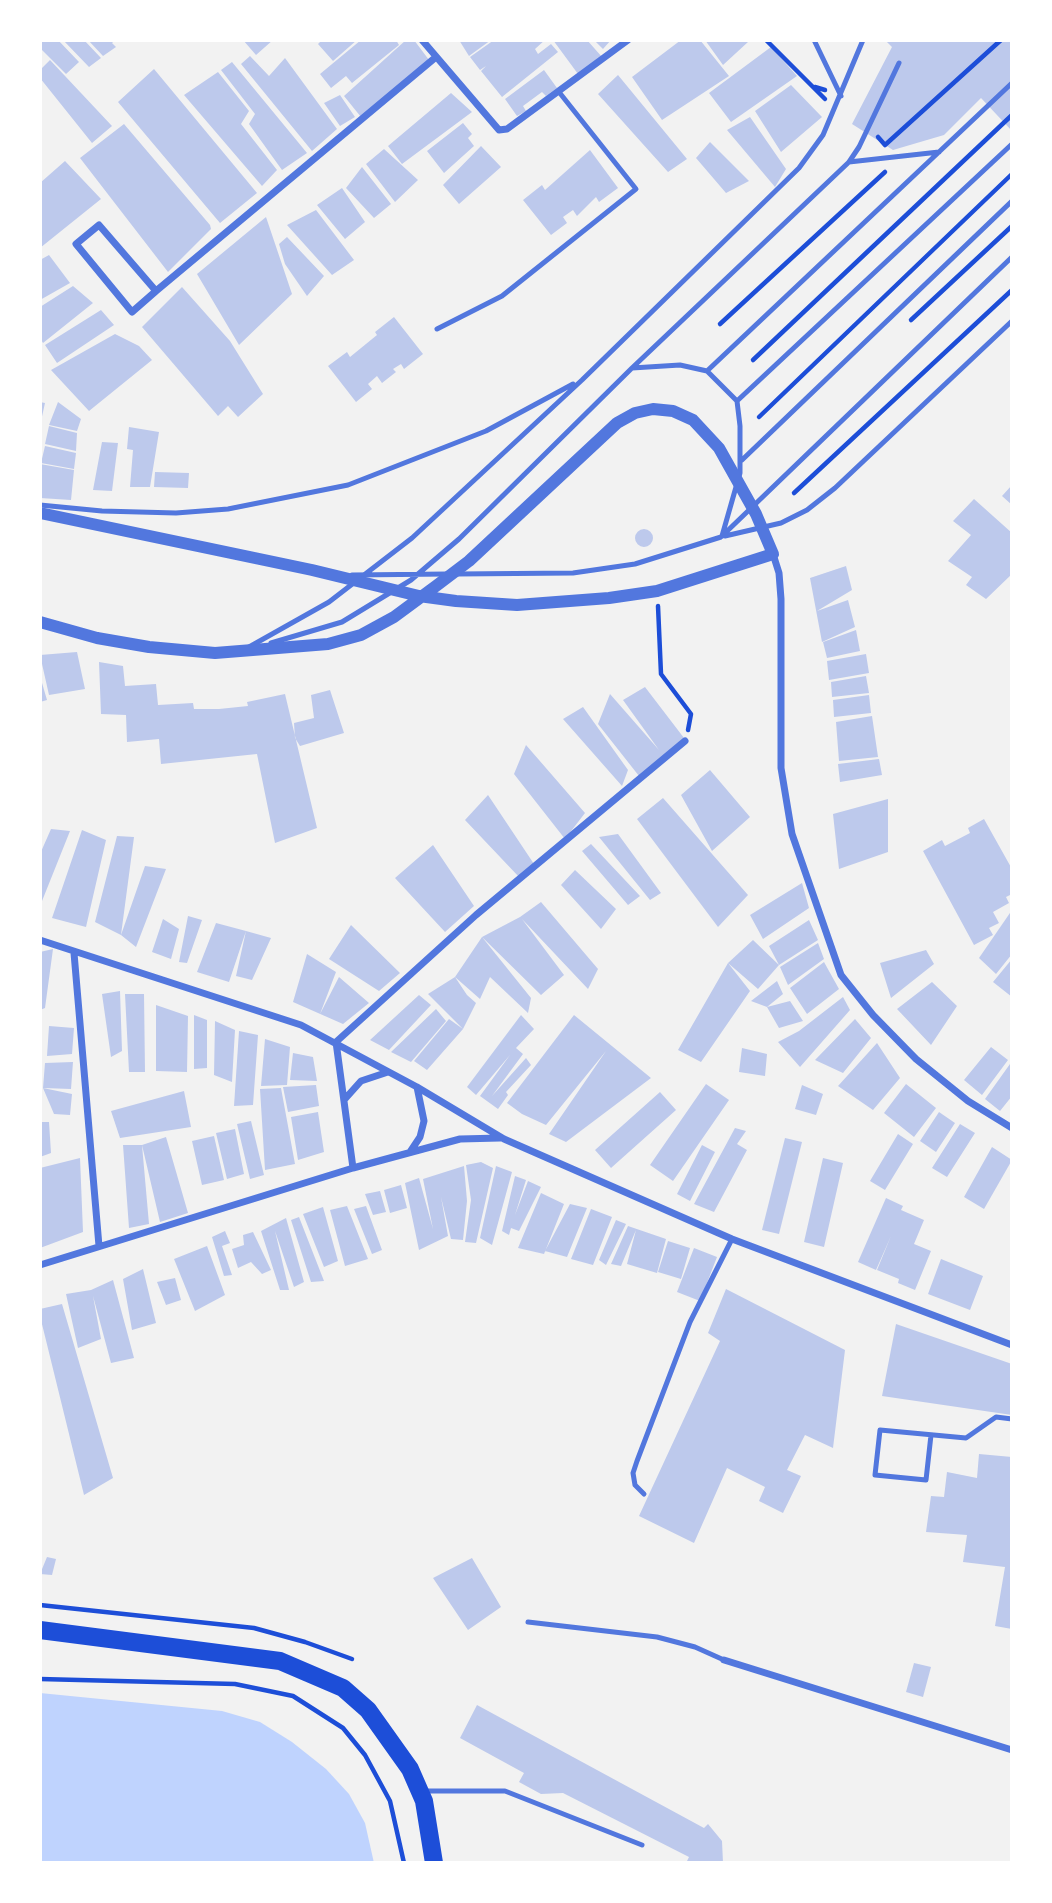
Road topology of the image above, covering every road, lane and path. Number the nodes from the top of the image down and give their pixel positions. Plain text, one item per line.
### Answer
1 (422, 40) edge
2 (628, 40) edge
3 (766, 40) edge
4 (814, 40) edge
5 (863, 40) edge
6 (1001, 40) edge
7 (436, 57) junction
8 (899, 63) dead end
9 (1012, 83) edge
10 (559, 92) junction
11 (841, 96) junction
12 (1012, 115) edge
13 (869, 128) junction
14 (1012, 144) edge
15 (885, 145) junction
16 (939, 152) junction
17 (887, 158) junction
18 (849, 162) junction
19 (1012, 174) edge
20 (1012, 201) edge
21 (1012, 257) edge
22 (1012, 290) edge
23 (156, 291) junction
24 (1012, 321) edge
25 (720, 324) dead end
26 (437, 329) dead end
27 (753, 360) dead end
28 (632, 368) junction
29 (707, 371) junction
30 (582, 380) junction
31 (737, 401) junction
32 (759, 417) dead end
33 (742, 460) junction
34 (794, 493) dead end
35 (40, 505) edge
36 (40, 513) edge
37 (722, 537) junction
38 (773, 554) junction
39 (336, 575) junction
40 (657, 591) junction
41 (40, 622) edge
42 (241, 651) junction
43 (685, 741) joint
44 (40, 940) edge
45 (75, 953) junction
46 (335, 1042) junction
47 (389, 1072) junction
48 (417, 1087) junction
49 (343, 1100) junction
50 (1012, 1128) edge
51 (504, 1139) junction
52 (410, 1152) junction
53 (353, 1168) junction
54 (732, 1239) junction
55 (99, 1246) junction
56 (40, 1265) edge
57 (1012, 1345) edge
58 (1012, 1419) edge
59 (931, 1435) junction
60 (644, 1494) dead end
61 (40, 1605) edge
62 (528, 1622) dead end
63 (40, 1630) edge
64 (352, 1659) dead end
65 (724, 1660) joint
66 (40, 1679) edge
67 (1012, 1750) edge
68 (419, 1791) junction
69 (642, 1845) dead end
70 (404, 1863) edge
71 (434, 1863) edge

1 - 7 street
2 - 10 street
3 - 11 path
4 - 11 lane
5 - 11 lane
6 - 15 path
7 - 10 street
7 - 23 street
8 - 13 lane
9 - 16 lane
10 - 26 lane
11 - 30 lane
12 - 27 path
13 - 15 path
13 - 18 lane
14 - 31 lane
15 - 17 path
16 - 17 lane
16 - 29 lane
17 - 18 lane
17 - 25 path
18 - 28 lane
19 - 32 path
20 - 33 lane
21 - 37 lane
22 - 34 path
23 - 23 street
24 - 37 lane
28 - 29 lane
28 - 42 lane
29 - 31 lane
30 - 35 lane
30 - 42 lane
31 - 33 lane
33 - 37 lane
36 - 39 street
37 - 39 lane
38 - 40 street
38 - 42 street
38 - 50 street
39 - 40 street
40 - 43 path
41 - 42 street
43 - 46 street
44 - 45 street
45 - 46 street
45 - 55 street
46 - 47 street
46 - 49 street
47 - 48 street
47 - 49 street
48 - 51 street
48 - 52 street
49 - 53 street
51 - 52 street
51 - 54 street
52 - 53 street
53 - 55 street
54 - 57 street
54 - 60 lane
55 - 56 street
58 - 59 lane
59 - 59 lane
61 - 64 path
62 - 65 lane
63 - 68 main road
65 - 67 street
66 - 70 path
68 - 69 lane
68 - 71 main road

